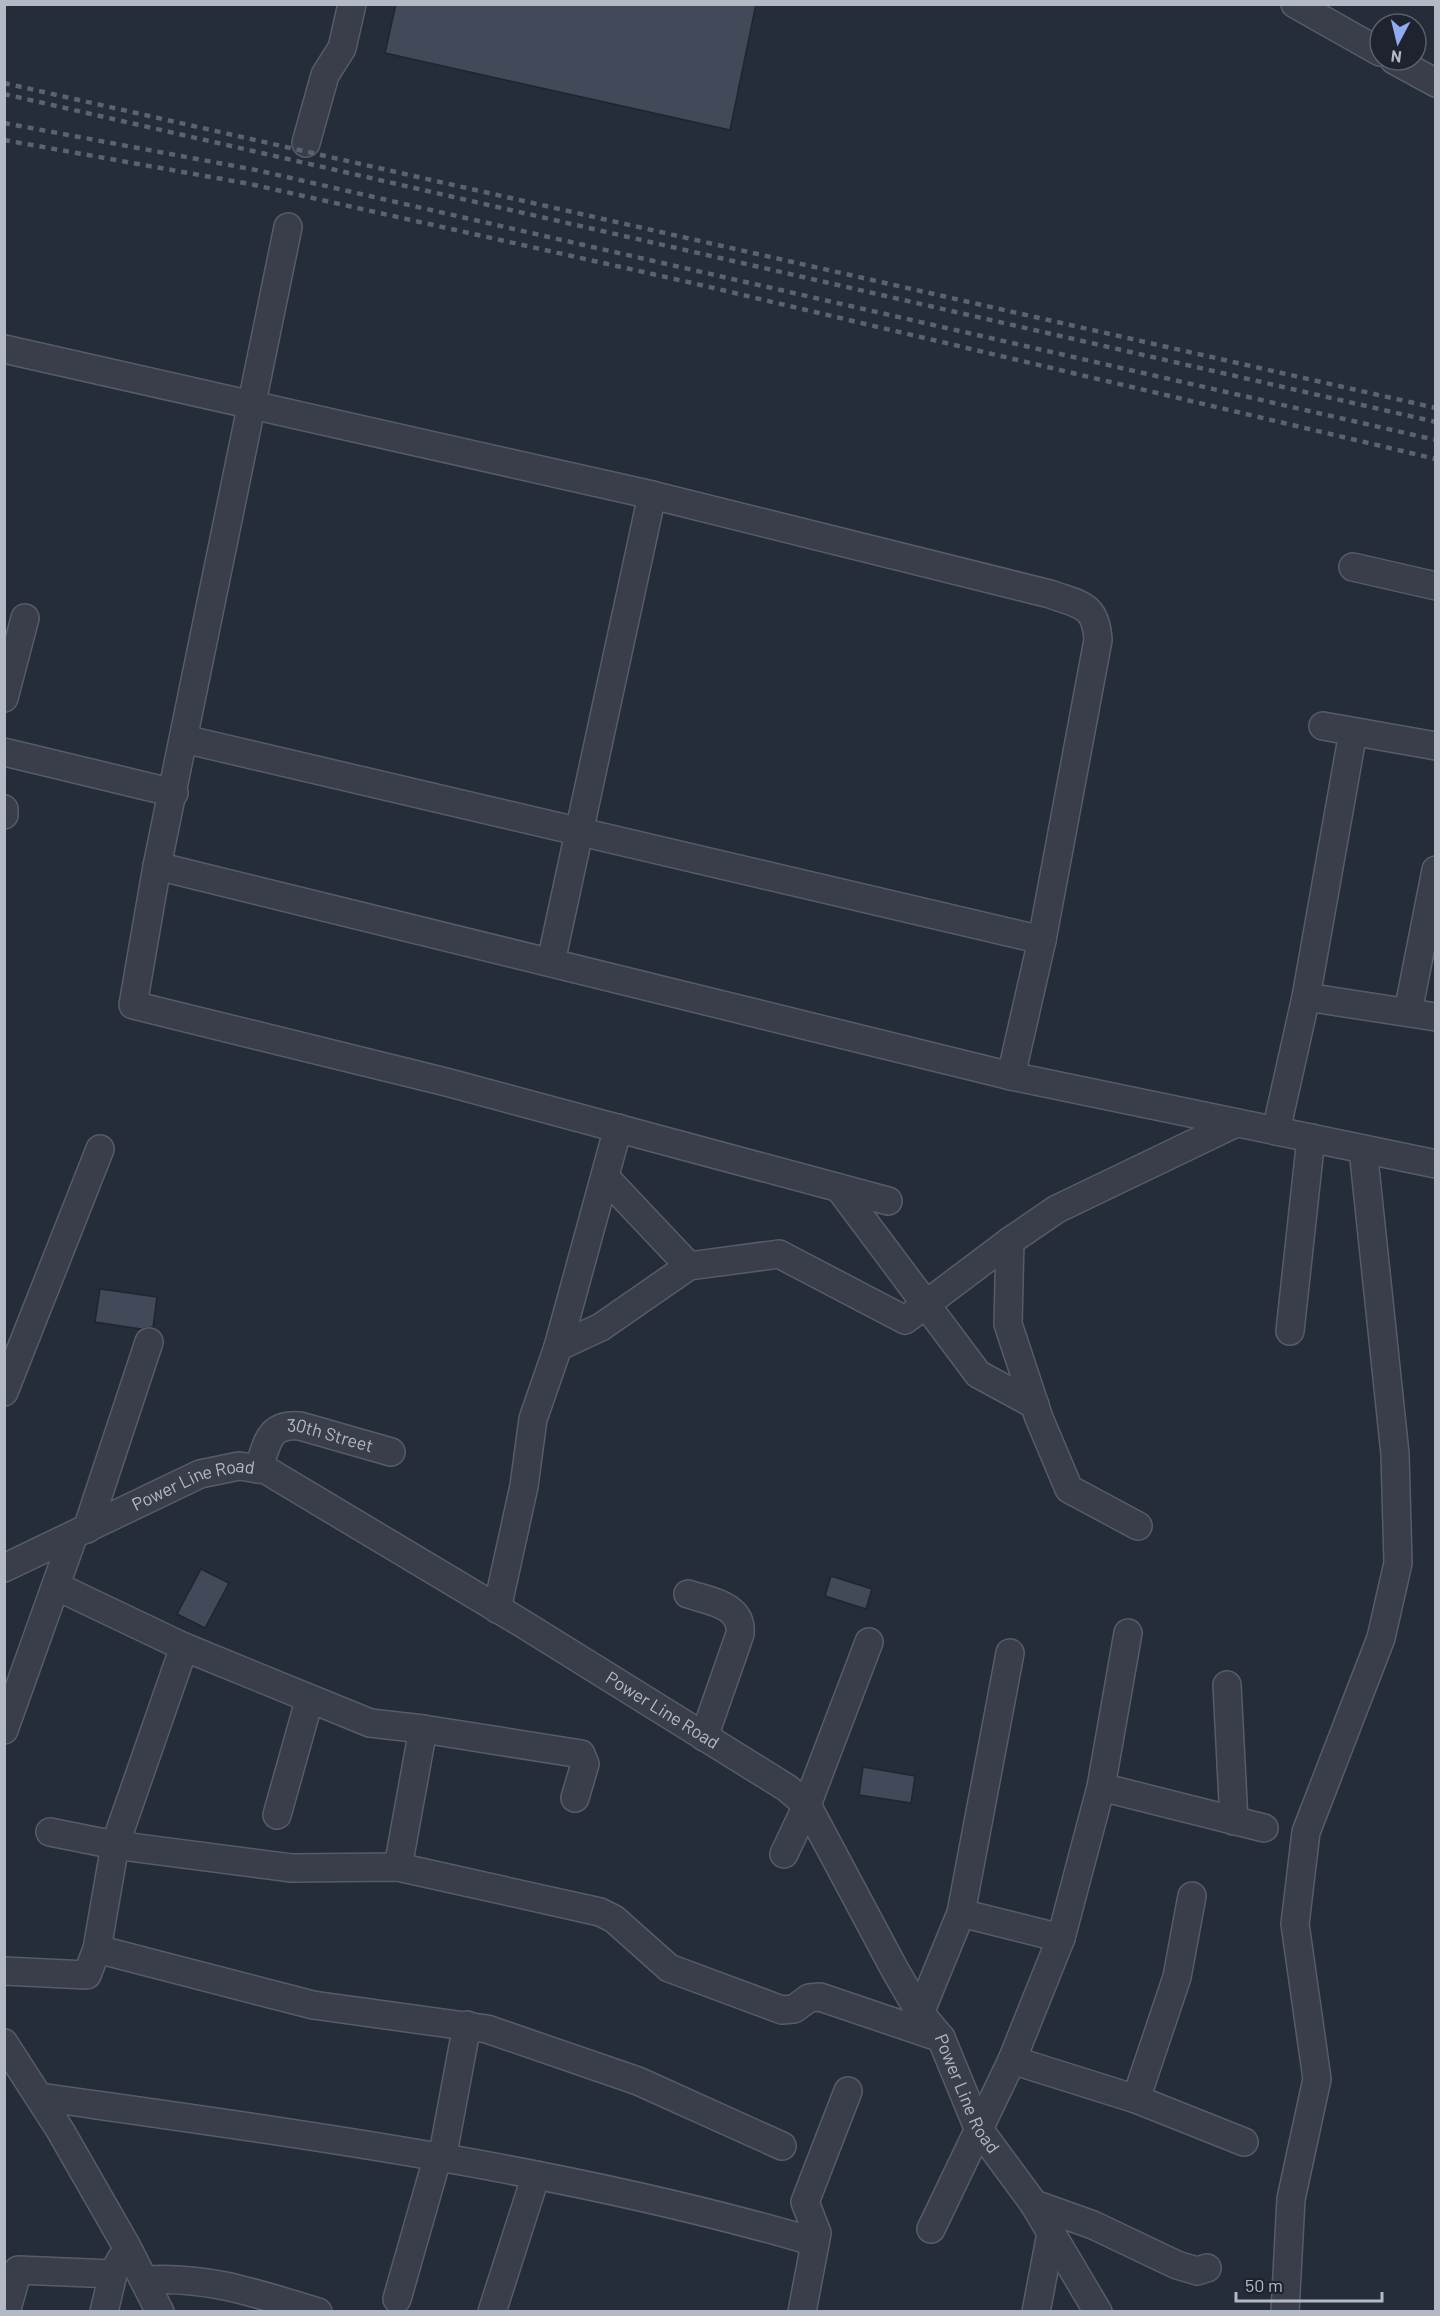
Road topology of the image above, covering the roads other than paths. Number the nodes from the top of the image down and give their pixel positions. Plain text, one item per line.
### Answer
1 (352, 4) edge
2 (1295, 4) edge
3 (1368, 45) edge
4 (1416, 72) edge
5 (1436, 83) edge
6 (306, 143) dead end
7 (288, 227) dead end
8 (4, 349) edge
9 (251, 405) junction
10 (652, 495) junction
11 (1353, 567) dead end
12 (1436, 586) edge
13 (25, 618) dead end
14 (4, 698) edge
15 (1323, 726) dead end
16 (1353, 732) junction
17 (184, 739) junction
18 (1436, 746) edge
19 (4, 752) edge
20 (174, 793) junction
21 (4, 809) edge
22 (4, 815) edge
23 (579, 832) junction
24 (157, 866) junction
25 (1436, 870) edge
26 (1042, 940) junction
27 (551, 962) junction
28 (1306, 998) junction
29 (1408, 1012) junction
30 (1436, 1017) edge
31 (1011, 1076) junction
32 (1236, 1123) junction
33 (618, 1128) junction
34 (1276, 1131) junction
35 (1311, 1138) junction
36 (100, 1149) dead end
37 (1363, 1149) junction
38 (1436, 1164) edge
39 (605, 1177) junction
40 (839, 1188) junction
41 (888, 1201) dead end
42 (1010, 1241) junction
43 (689, 1266) junction
44 (925, 1306) junction
45 (1290, 1331) dead end
46 (149, 1342) dead end
47 (558, 1347) junction
48 (4, 1392) edge
49 (1035, 1405) junction
50 (391, 1452) dead end
51 (258, 1469) junction
52 (1138, 1526) dead end
53 (80, 1533) junction
54 (4, 1568) edge
55 (56, 1586) junction
56 (688, 1594) dead end
57 (497, 1609) junction
58 (1128, 1633) dead end
59 (869, 1642) dead end
60 (184, 1647) junction
61 (1010, 1653) dead end
62 (1227, 1685) dead end
63 (309, 1701) junction
64 (423, 1729) junction
65 (4, 1730) edge
66 (704, 1737) junction
67 (1101, 1787) junction
68 (575, 1798) dead end
69 (807, 1805) junction
70 (277, 1815) dead end
71 (1234, 1821) junction
72 (1264, 1828) dead end
73 (50, 1832) dead end
74 (115, 1845) junction
75 (784, 1854) dead end
76 (398, 1868) junction
77 (1192, 1896) dead end
78 (961, 1913) junction
79 (1061, 1938) junction
80 (97, 1949) junction
81 (4, 1971) edge
82 (920, 2013) junction
83 (467, 2025) junction
84 (941, 2038) junction
85 (4, 2043) edge
86 (1012, 2060) junction
87 (848, 2091) dead end
88 (40, 2097) junction
89 (1136, 2099) junction
90 (978, 2128) junction
91 (1244, 2142) dead end
92 (782, 2146) dead end
93 (440, 2159) junction
94 (536, 2175) junction
95 (1034, 2204) junction
96 (931, 2229) dead end
97 (1051, 2233) junction
98 (815, 2242) junction
99 (127, 2247) junction
100 (11, 2264) edge
101 (1207, 2268) dead end
102 (113, 2274) junction
103 (145, 2280) junction
104 (397, 2299) dead end
105 (6, 2312) edge
106 (104, 2312) edge
107 (160, 2312) edge
108 (318, 2312) edge
109 (492, 2312) edge
110 (802, 2312) edge
111 (1036, 2312) edge
112 (1098, 2312) edge
113 (1285, 2312) edge

1 - 6 street
2 - 3 street
4 - 5 street
7 - 9 street
8 - 9 street
9 - 10 street
9 - 17 street
10 - 23 street
10 - 26 street
11 - 12 street
13 - 14 street
15 - 16 street
16 - 18 street
16 - 28 street
17 - 20 street
17 - 23 street
19 - 20 street
20 - 24 street
21 - 22 street
23 - 26 street
23 - 27 street
24 - 27 street
24 - 33 street
25 - 29 street
26 - 31 street
27 - 31 street
28 - 29 street
28 - 34 street
29 - 30 street
31 - 32 street
32 - 34 street
32 - 42 street
33 - 39 street
33 - 40 street
34 - 35 street
35 - 37 street
35 - 45 street
36 - 48 street
37 - 38 street
37 - 113 street
39 - 43 street
39 - 47 street
40 - 41 street
40 - 44 street
42 - 44 street
42 - 49 street
43 - 44 street
43 - 47 street
44 - 49 street
46 - 53 street
47 - 57 street
49 - 52 street
50 - 51 street, 30th Street
51 - 53 street, Power Line Road
51 - 57 street, Power Line Road
53 - 54 street, Power Line Road
53 - 55 street
55 - 60 street
55 - 65 street
56 - 66 street
57 - 66 street, Power Line Road
58 - 67 street
59 - 69 street
60 - 63 street
60 - 74 street
61 - 78 street
62 - 71 street
63 - 64 street
63 - 70 street
64 - 68 street
64 - 76 street
66 - 69 street, Power Line Road
67 - 71 street
67 - 79 street
69 - 75 street
69 - 82 street, Power Line Road
71 - 72 street
73 - 74 street
74 - 76 street
74 - 80 street
76 - 84 street
77 - 89 street
78 - 79 street
78 - 82 street
79 - 86 street
80 - 81 street
80 - 83 street
82 - 84 street, Power Line Road
83 - 92 street
83 - 93 street
84 - 90 street, Power Line Road
85 - 88 street
86 - 89 street
86 - 90 street
87 - 98 street
88 - 93 street
88 - 99 street
89 - 91 street
90 - 95 street, Power Line Road
90 - 96 street
93 - 94 street
93 - 104 street
94 - 98 street
94 - 109 street
95 - 97 street, Power Line Road
95 - 101 street
97 - 111 street
97 - 112 street, Power Line Road
98 - 110 street
99 - 102 street
99 - 103 street
100 - 102 street
100 - 105 street
102 - 106 street
103 - 107 street
103 - 108 street

